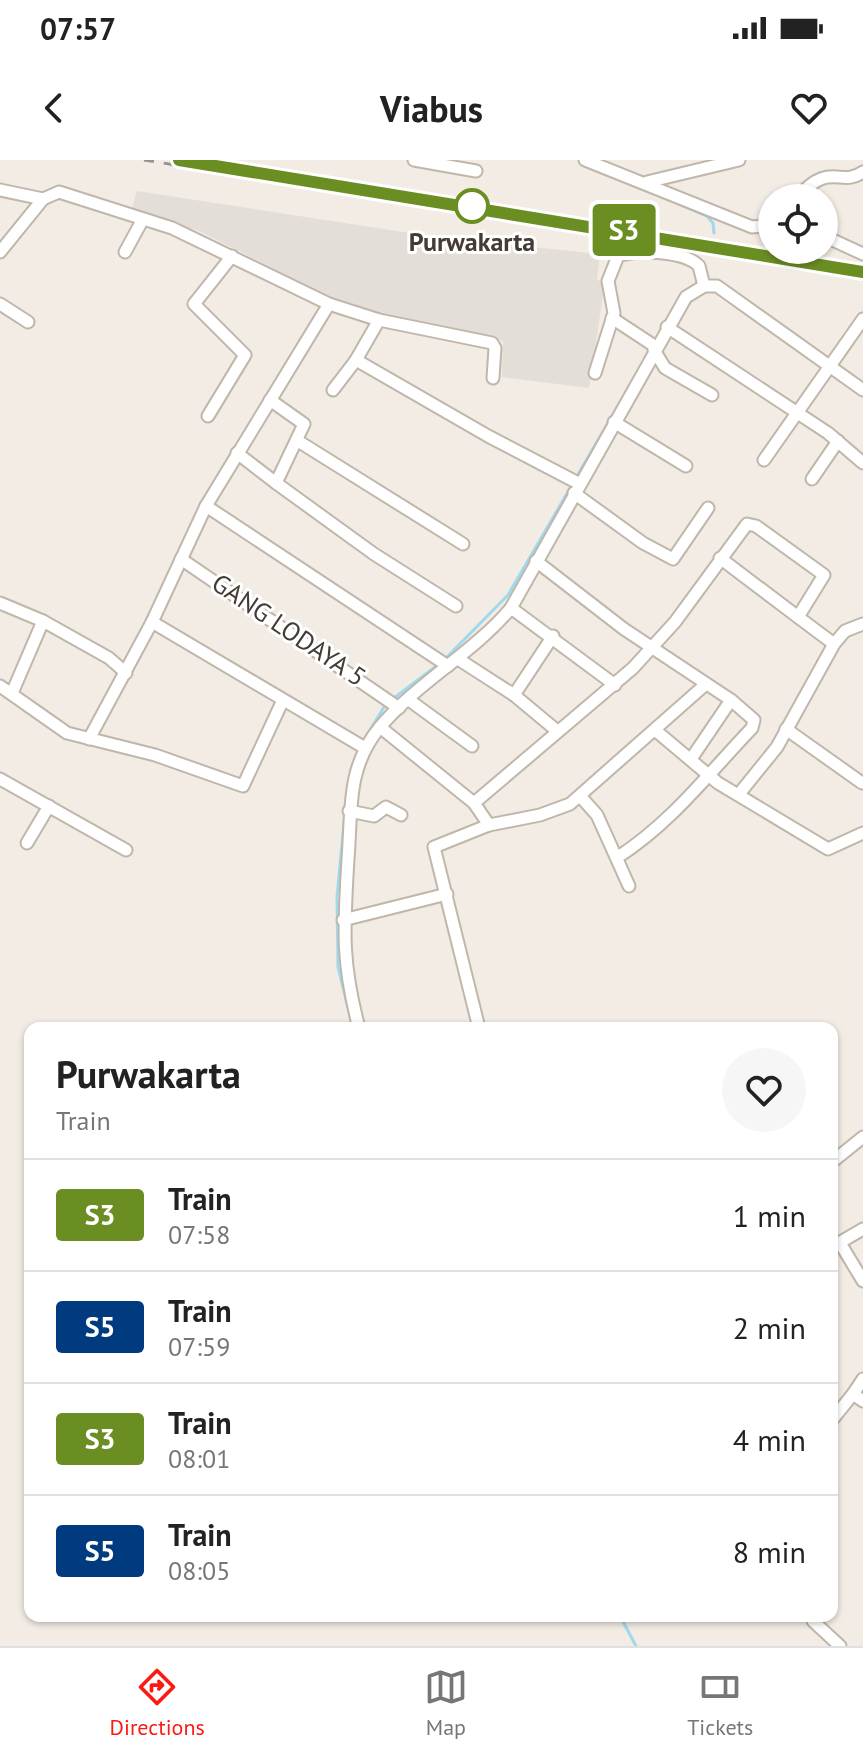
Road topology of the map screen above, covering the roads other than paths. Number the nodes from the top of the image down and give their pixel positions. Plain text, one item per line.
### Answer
1 (414, 160) edge
2 (585, 160) edge
3 (739, 160) edge
4 (476, 171) dead end
5 (863, 172) edge
6 (646, 183) junction
7 (809, 184) edge
8 (0, 190) edge
9 (43, 199) junction
10 (143, 219) junction
11 (758, 226) edge
12 (838, 242) edge
13 (0, 252) edge
14 (125, 252) dead end
15 (863, 254) edge
16 (232, 256) junction
17 (704, 286) junction
18 (0, 304) edge
19 (329, 304) junction
20 (612, 318) junction
21 (863, 319) edge
22 (379, 320) junction
23 (28, 322) dead end
24 (667, 327) junction
25 (654, 347) junction
26 (356, 360) junction
27 (830, 365) junction
28 (595, 373) dead end
29 (493, 378) dead end
30 (333, 390) dead end
31 (863, 390) edge
32 (712, 395) dead end
33 (270, 400) junction
34 (797, 412) junction
35 (208, 416) dead end
36 (614, 422) junction
37 (298, 441) junction
38 (838, 441) junction
39 (237, 453) junction
40 (764, 460) dead end
41 (863, 463) edge
42 (686, 466) dead end
43 (812, 479) dead end
44 (276, 483) junction
45 (577, 486) junction
46 (206, 506) junction
47 (708, 508) dead end
48 (463, 544) dead end
49 (720, 558) junction
50 (181, 559) junction
51 (536, 561) junction
52 (0, 603) edge
53 (456, 606) dead end
54 (511, 608) junction
55 (798, 617) junction
56 (43, 621) junction
57 (152, 622) junction
58 (863, 624) edge
59 (553, 636) junction
60 (834, 644) junction
61 (652, 648) junction
62 (447, 662) junction
63 (126, 673) junction
64 (706, 684) junction
65 (615, 685) junction
66 (0, 686) edge
67 (12, 693) junction
68 (514, 695) junction
69 (283, 700) junction
70 (731, 700) junction
71 (397, 703) junction
72 (380, 727) junction
73 (786, 729) junction
74 (556, 730) junction
75 (655, 730) junction
76 (89, 739) junction
77 (472, 746) dead end
78 (362, 747) junction
79 (691, 759) junction
80 (710, 775) junction
81 (0, 779) edge
82 (862, 783) edge
83 (739, 794) junction
84 (581, 797) junction
85 (474, 803) junction
86 (49, 806) junction
87 (349, 811) junction
88 (401, 815) dead end
89 (489, 825) junction
90 (863, 833) edge
91 (27, 843) dead end
92 (126, 850) dead end
93 (618, 857) junction
94 (629, 886) dead end
95 (447, 894) junction
96 (343, 920) junction
97 (358, 1022) edge
98 (478, 1022) edge
99 (863, 1137) edge
100 (838, 1157) edge
101 (863, 1229) edge
102 (838, 1244) edge
103 (838, 1248) edge
104 (863, 1281) edge
105 (863, 1379) edge
106 (858, 1397) edge
107 (838, 1415) edge
108 (814, 1622) edge
109 (840, 1646) edge

1 - 4 street
2 - 6 street
3 - 6 street
5 - 7 street
6 - 11 street
8 - 9 street
9 - 10 street
9 - 13 street
10 - 14 street
10 - 16 street
12 - 15 street
16 - 19 street
16 - 35 street
17 - 20 street
17 - 24 street
17 - 27 street
18 - 23 street
19 - 22 street
19 - 33 street
20 - 25 street
20 - 28 street
21 - 27 street
22 - 26 street
22 - 29 street
24 - 25 street
24 - 34 street
25 - 32 street
25 - 36 street
26 - 30 street
26 - 45 street
27 - 31 street
27 - 34 street
33 - 37 street
33 - 39 street
34 - 38 street
34 - 40 street
36 - 42 street
36 - 45 street
37 - 44 street
37 - 48 street
38 - 41 street
38 - 43 street
39 - 44 street
39 - 46 street
44 - 53 street
45 - 47 street
45 - 51 street
46 - 50 street
46 - 62 street
49 - 55 street
49 - 55 street
49 - 61 street
50 - 57 street
50 - 71 street, GANG LODAYA 5
51 - 54 street
51 - 61 street
52 - 56 street
54 - 59 street
54 - 62 street
55 - 60 street
56 - 63 street
56 - 67 street
57 - 63 street
57 - 69 street
58 - 60 street
59 - 65 street
59 - 68 street
60 - 73 street
61 - 64 street
61 - 65 street
62 - 68 street
62 - 71 street
63 - 76 street
64 - 70 street
64 - 75 street
65 - 74 street
66 - 67 street
67 - 76 street
68 - 74 street
69 - 76 street
69 - 78 street
70 - 79 street
70 - 80 street
71 - 72 street
71 - 77 street, GANG LODAYA 5
72 - 78 street
72 - 85 street
73 - 82 street
73 - 83 street
74 - 85 street
75 - 79 street
75 - 84 street
78 - 87 street
79 - 80 street
80 - 83 street
80 - 93 street
81 - 86 street
83 - 90 street
84 - 89 street
84 - 93 street
85 - 89 street
86 - 91 street
86 - 92 street
87 - 88 street
87 - 96 street
89 - 95 street
93 - 94 street
95 - 96 street
95 - 98 street
96 - 97 street
99 - 100 street
101 - 102 street
103 - 104 street
105 - 106 street
106 - 107 street
108 - 109 street

